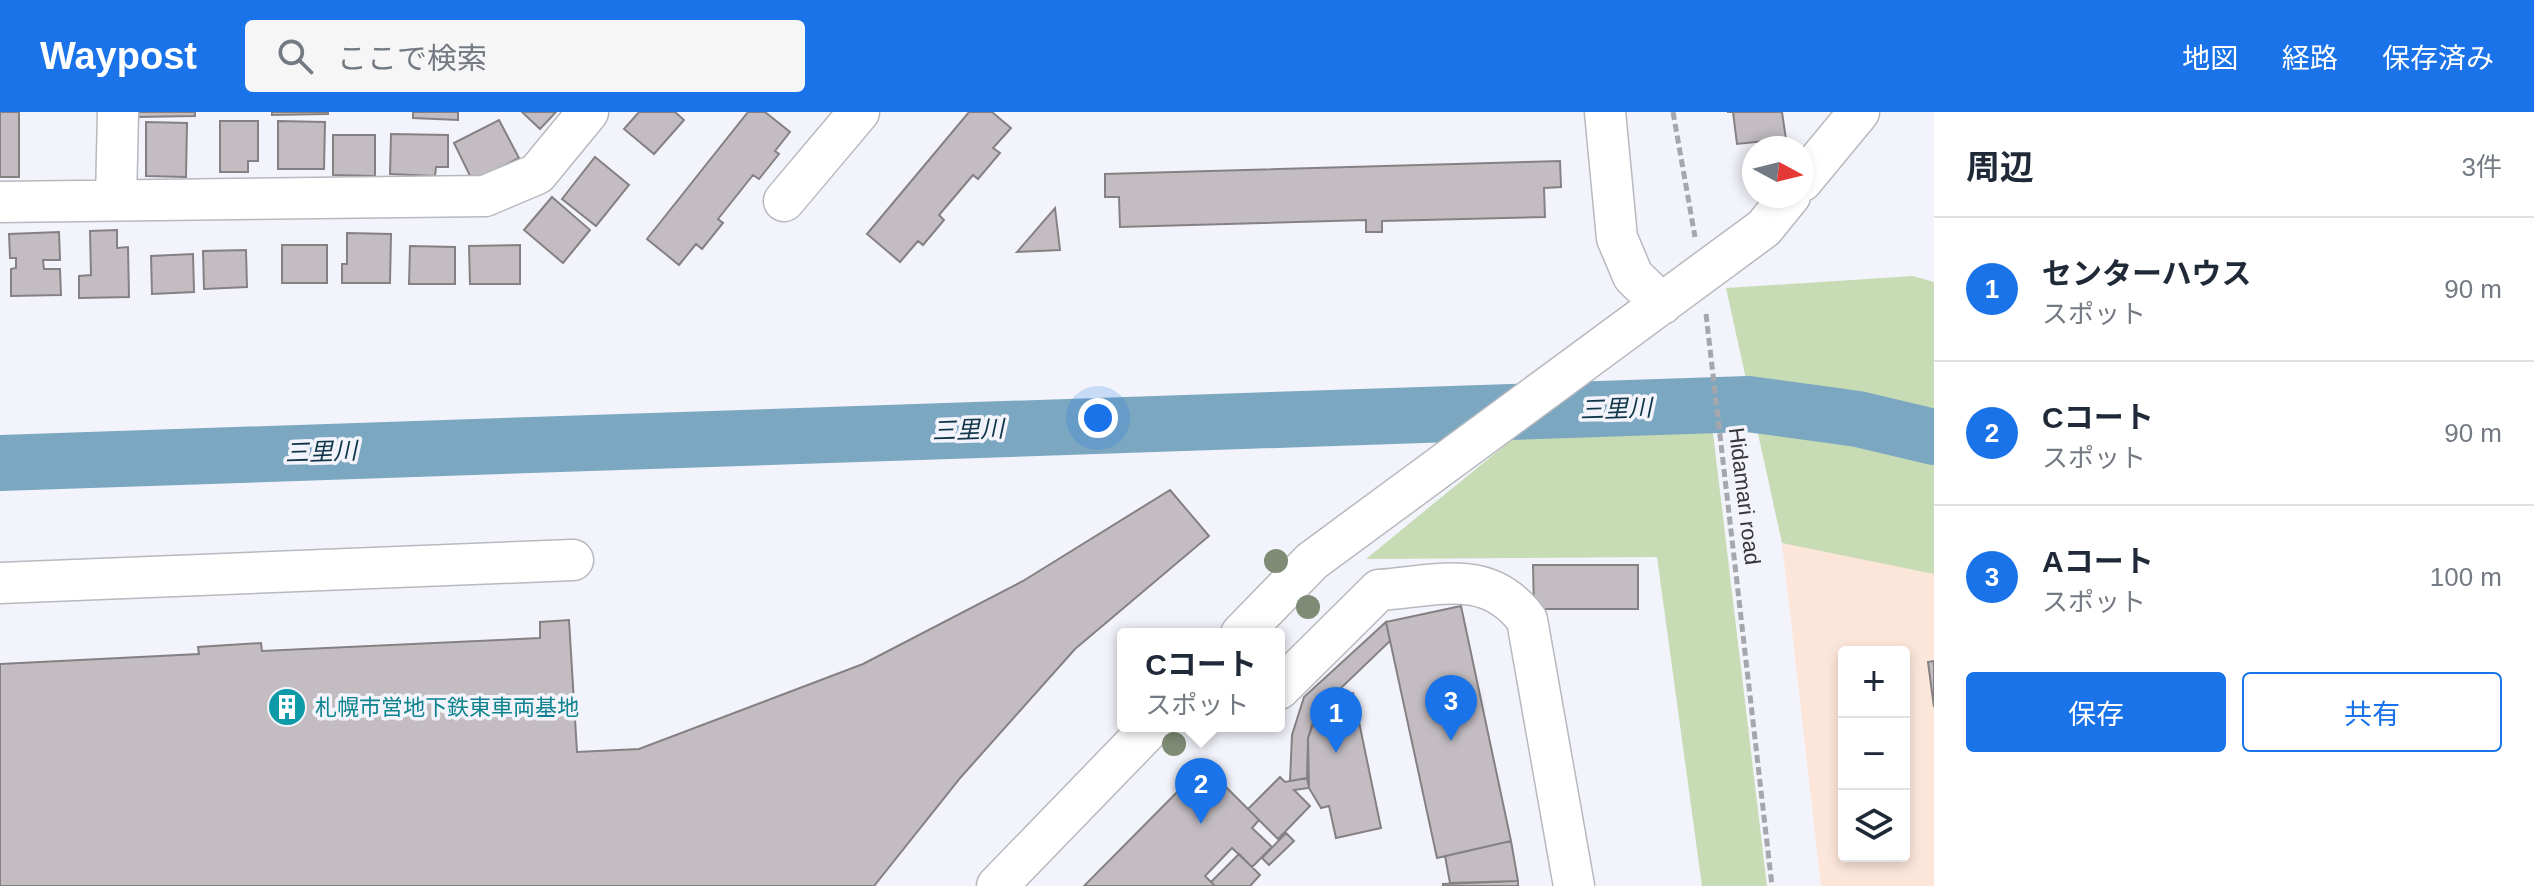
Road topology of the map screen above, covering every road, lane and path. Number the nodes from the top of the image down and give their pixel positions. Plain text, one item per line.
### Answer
1 (118, 112) edge
2 (588, 112) edge
3 (859, 112) edge
4 (1605, 112) edge
5 (1673, 112) edge
6 (1859, 112) edge
7 (1814, 166) edge
8 (116, 199) junction
9 (784, 201) dead end
10 (0, 202) edge
11 (1780, 208) edge
12 (1702, 292) junction
13 (1662, 304) junction
14 (573, 560) dead end
15 (0, 583) edge
16 (1247, 628) edge
17 (1285, 683) edge
18 (1146, 732) edge
19 (997, 886) edge
20 (1574, 886) edge
21 (1772, 886) edge

1 - 8 street
2 - 8 street
3 - 9 street
4 - 13 street
5 - 12 path, Hidamari road
6 - 7 street
8 - 10 street
11 - 12 street
12 - 13 street
12 - 21 path, Hidamari road
13 - 16 street
14 - 15 street
17 - 20 street
18 - 19 street

